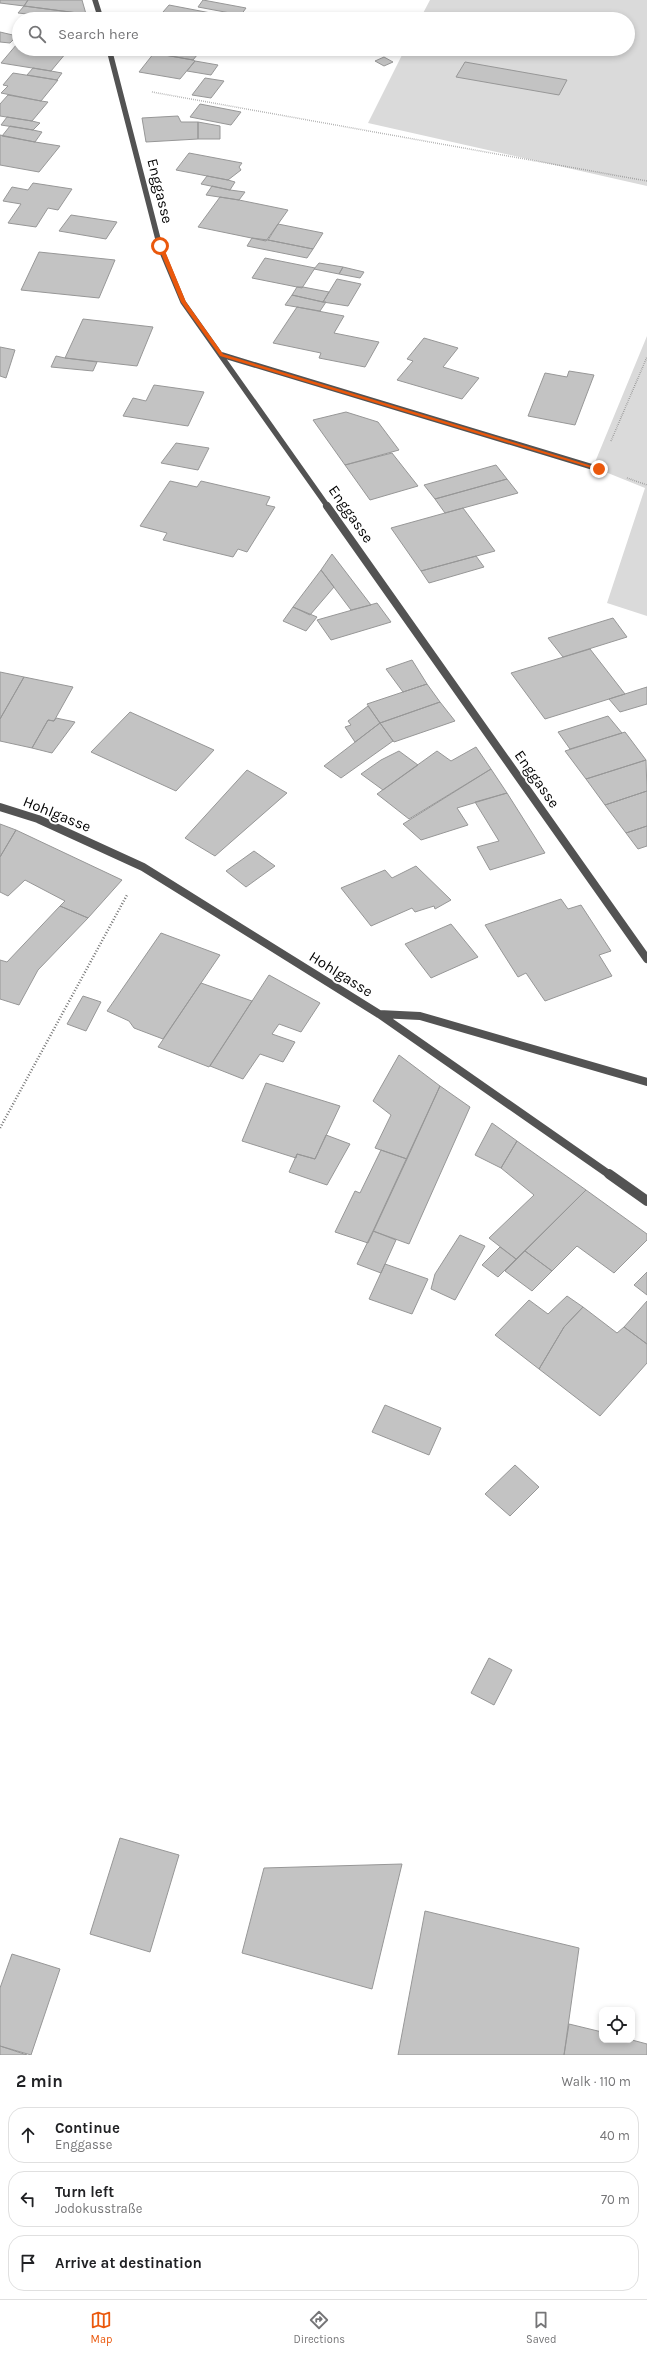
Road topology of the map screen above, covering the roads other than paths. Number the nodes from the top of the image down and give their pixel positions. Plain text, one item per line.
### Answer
1 (95, 0) edge
2 (98, 12) edge
3 (111, 56) edge
4 (222, 355) junction
5 (599, 469) road end
6 (0, 807) edge
7 (647, 959) edge
8 (379, 1014) junction
9 (647, 1082) edge
10 (647, 1201) edge

1 - 2 street
3 - 4 street, Enggasse
4 - 5 street
4 - 7 street, Enggasse
6 - 8 street, Hohlgasse
8 - 9 street
8 - 10 street, Hohlgasse

